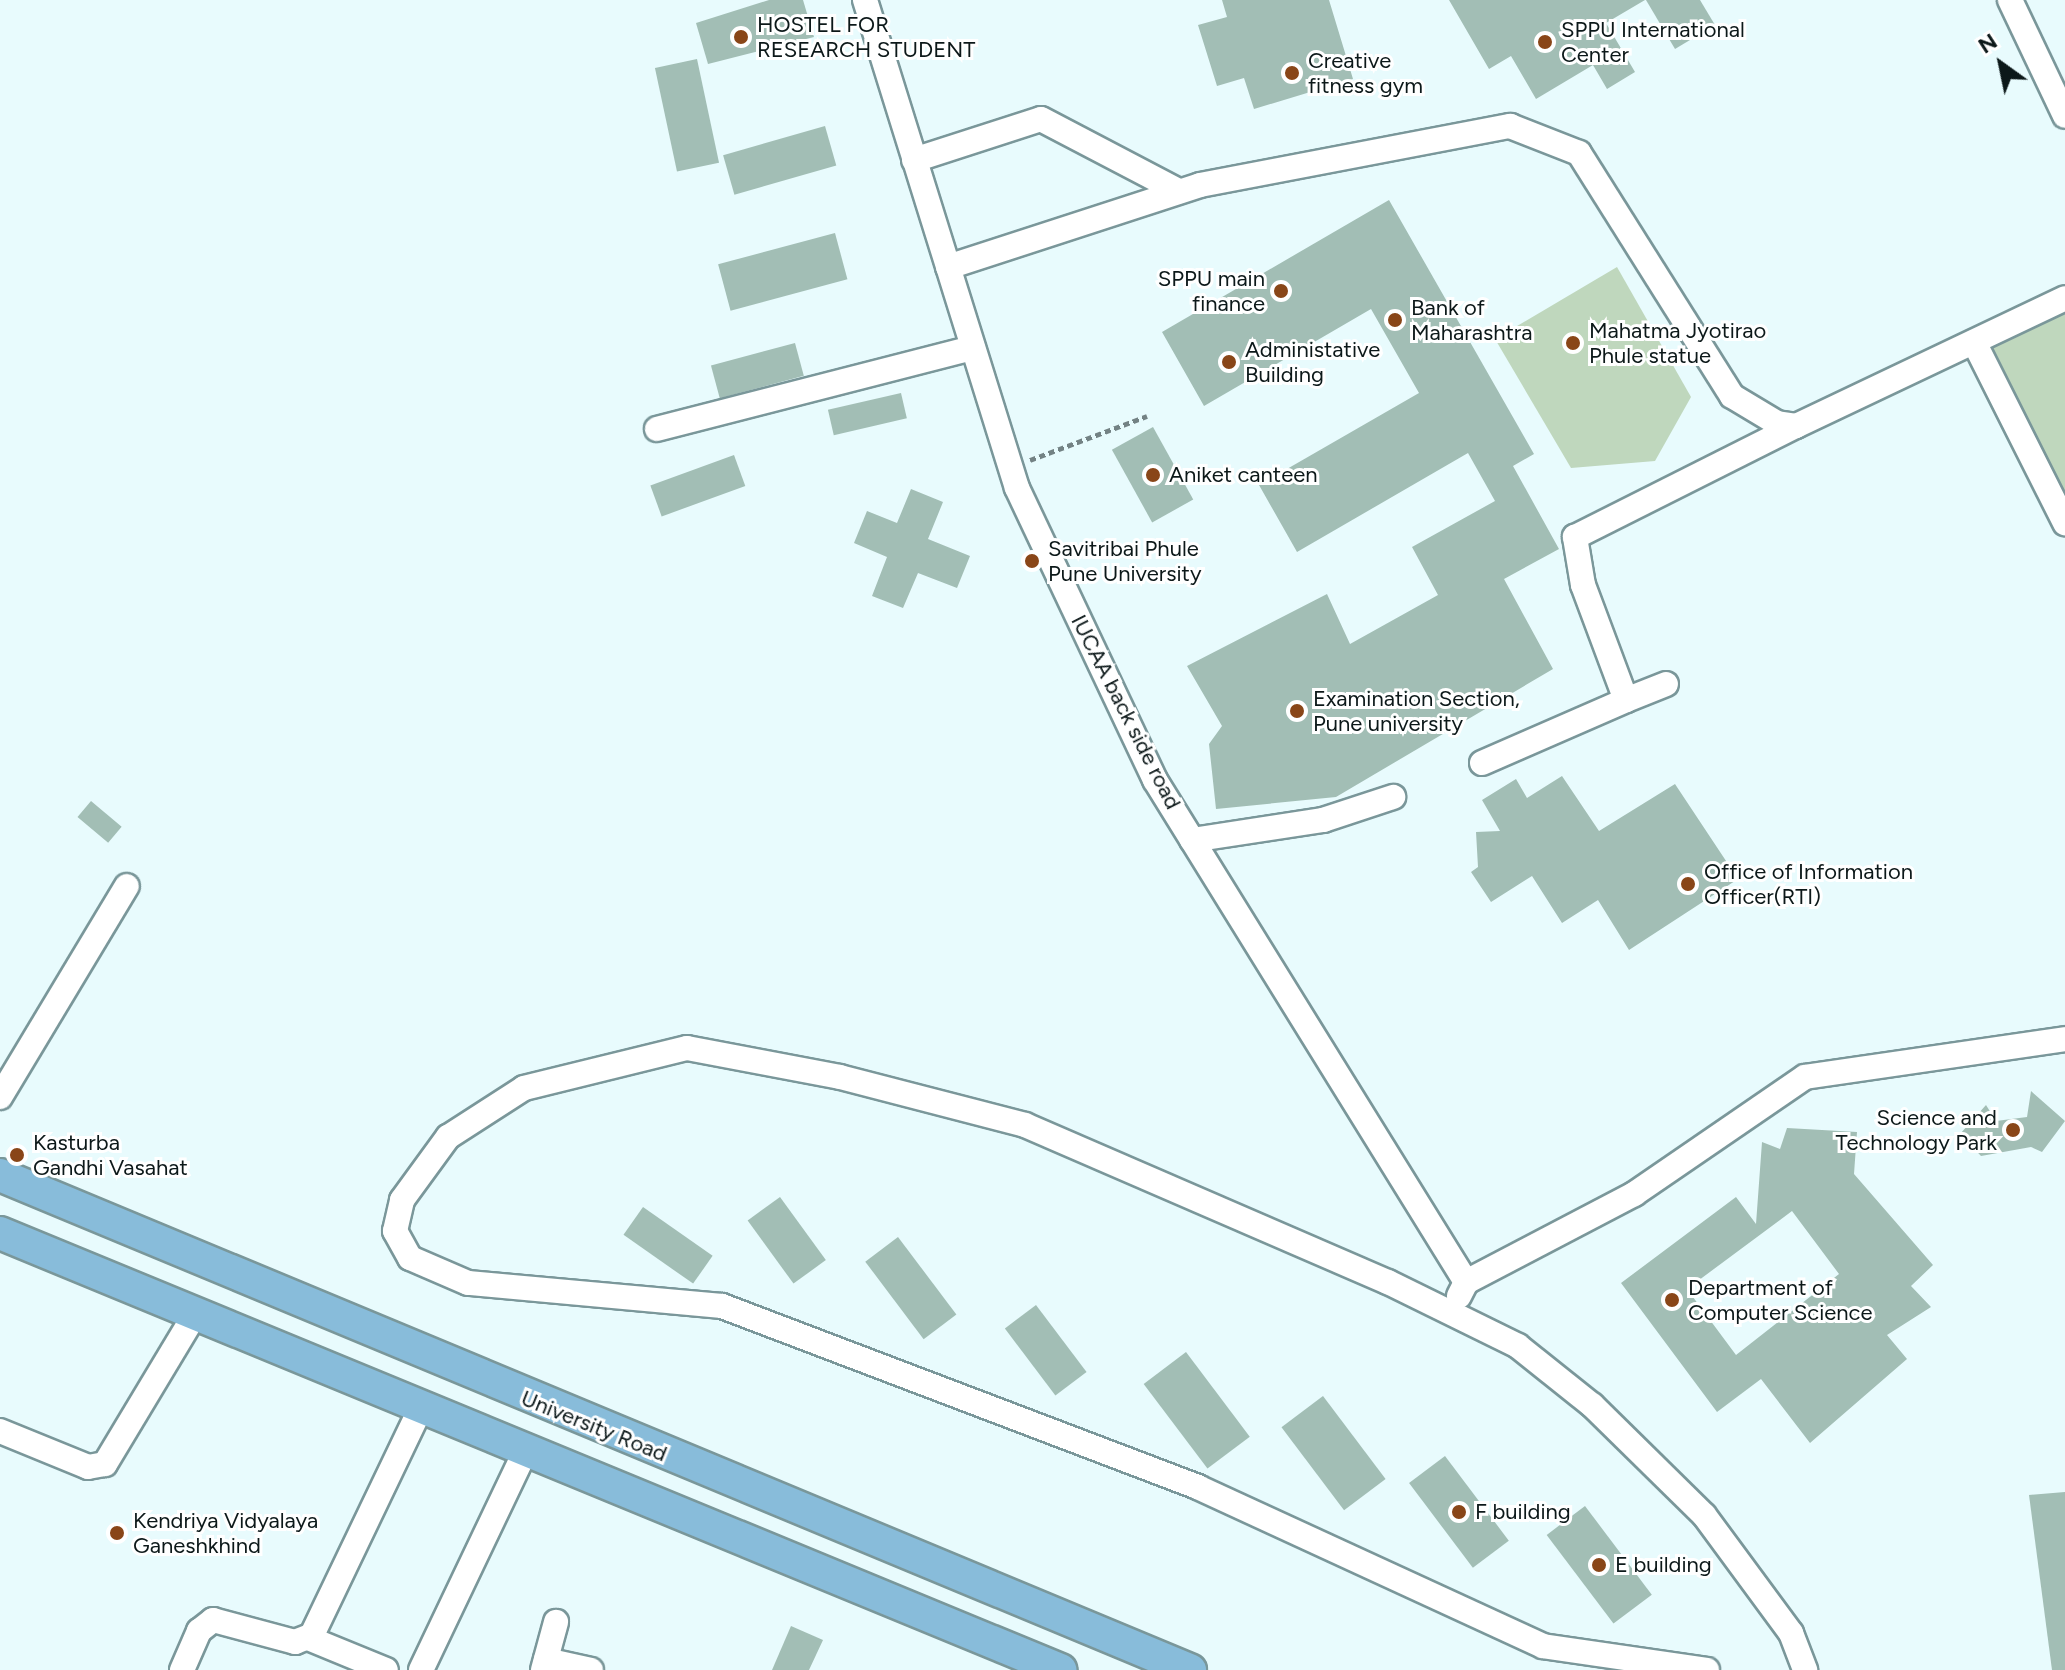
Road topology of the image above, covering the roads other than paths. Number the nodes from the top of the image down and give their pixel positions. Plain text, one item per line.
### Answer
1 (865, 0) edge
2 (2010, 0) edge
3 (2065, 116) edge
4 (914, 160) junction
5 (1179, 191) junction
6 (948, 267) junction
7 (2065, 298) edge
8 (1974, 342) junction
9 (973, 348) junction
10 (1796, 426) junction
11 (657, 429) dead end
12 (2065, 523) edge
13 (1666, 684) dead end
14 (1626, 700) junction
15 (1482, 763) dead end
16 (1393, 797) dead end
17 (1192, 840) junction
18 (127, 886) dead end
19 (2065, 1039) edge
20 (0, 1097) edge
21 (0, 1175) edge
22 (0, 1233) edge
23 (1466, 1282) junction
24 (1450, 1312) junction
25 (195, 1314) junction
26 (421, 1407) junction
27 (0, 1431) edge
28 (526, 1450) junction
29 (556, 1622) dead end
30 (308, 1638) junction
31 (544, 1665) edge
32 (182, 1670) edge
33 (386, 1670) edge
34 (421, 1670) edge
35 (591, 1670) edge
36 (1060, 1670) edge
37 (1190, 1670) edge
38 (1707, 1670) edge
39 (1805, 1670) edge

1 - 4 street, IUCAA back side road
2 - 3 street
4 - 5 street
4 - 6 street, IUCAA back side road
5 - 6 street
5 - 10 street
6 - 9 street, IUCAA back side road
7 - 8 street
8 - 10 street
8 - 12 street
9 - 11 street
9 - 17 street, IUCAA back side road
10 - 14 street
13 - 14 street
14 - 15 street
16 - 17 street
17 - 23 street, IUCAA back side road
18 - 20 street
19 - 23 street
21 - 37 main road, University Road
22 - 25 main road
23 - 24 street
24 - 38 street
24 - 39 street
25 - 26 main road
25 - 27 street
26 - 28 main road
26 - 30 street
28 - 34 street
28 - 36 main road
29 - 31 street
30 - 32 street
30 - 33 street
31 - 35 street

